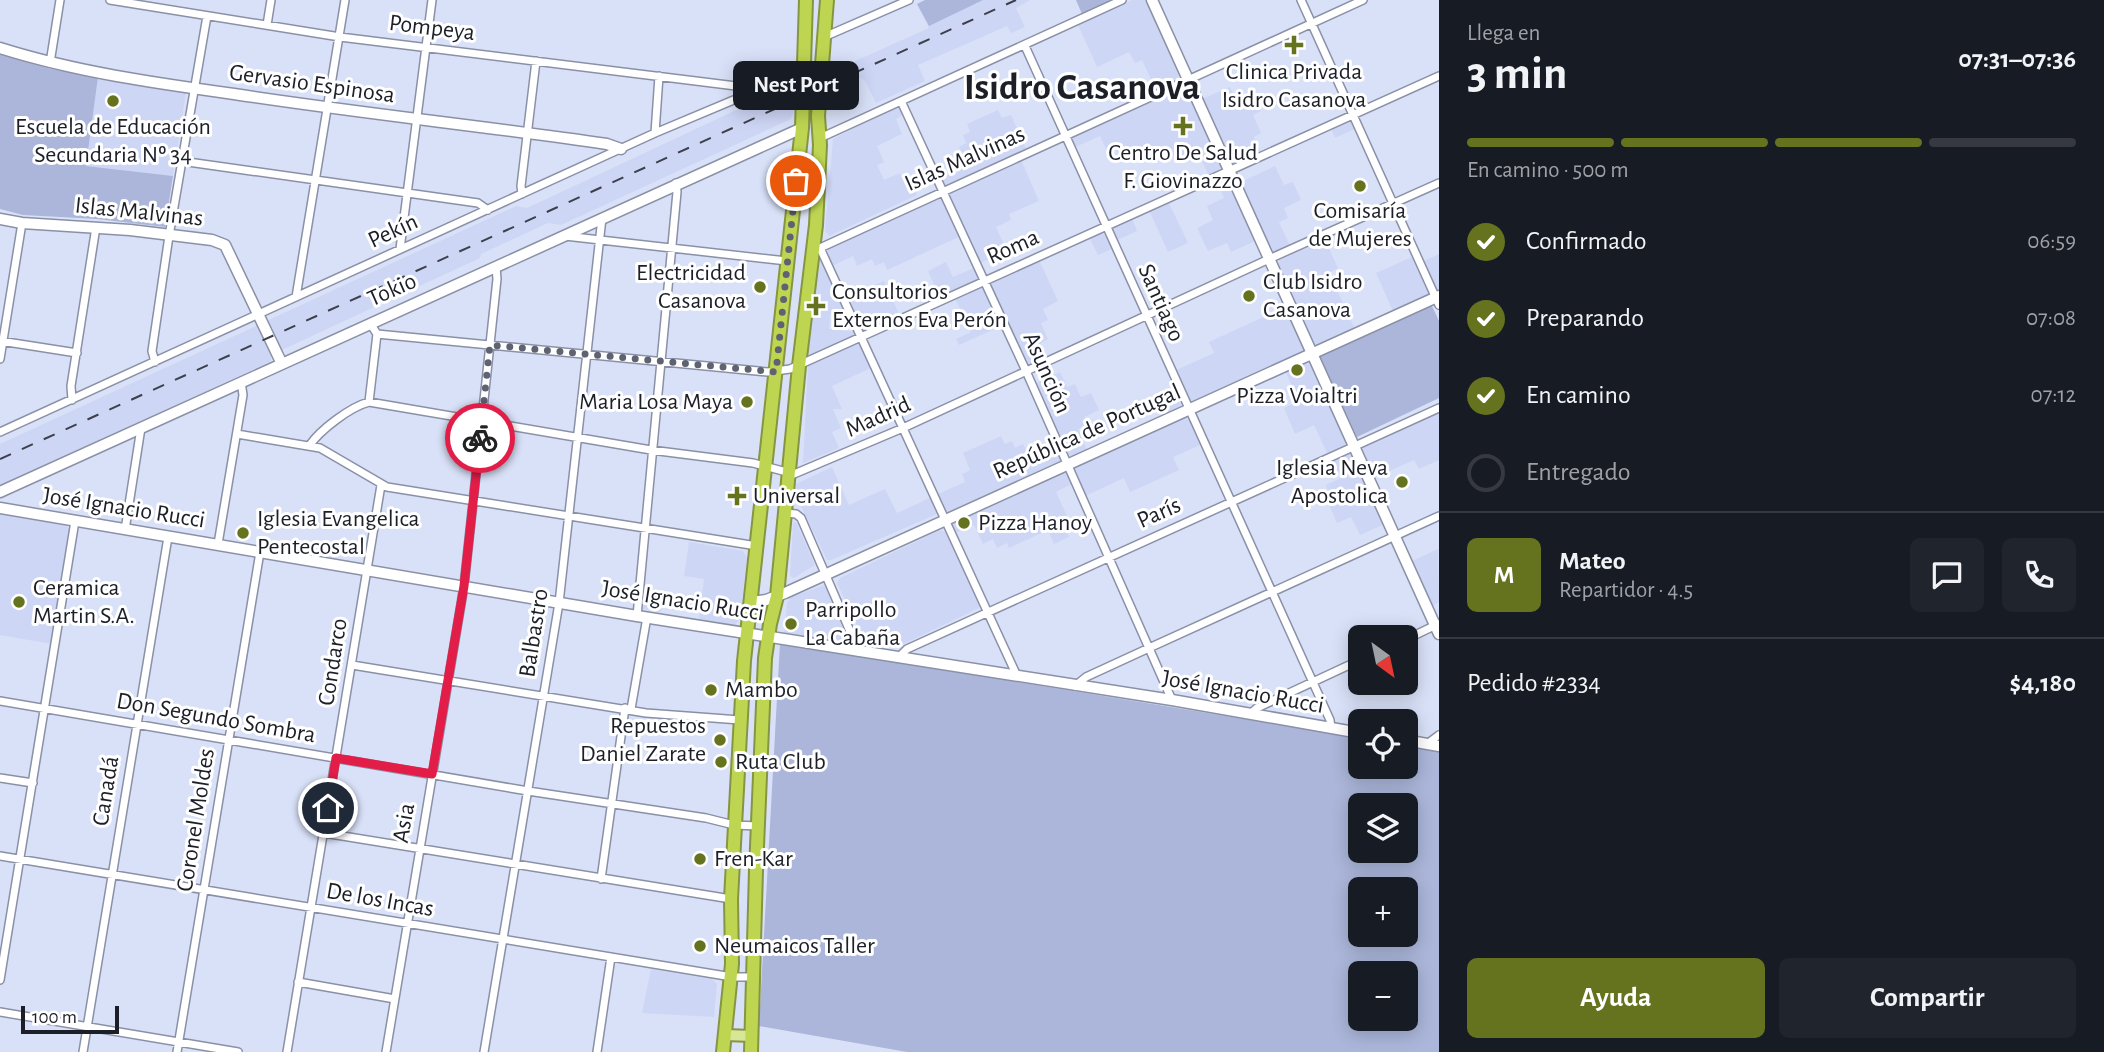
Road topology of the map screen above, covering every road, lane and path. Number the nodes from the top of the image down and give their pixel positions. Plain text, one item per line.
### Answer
1 (60, 0) edge
2 (110, 0) edge
3 (271, 0) edge
4 (345, 0) edge
5 (432, 0) edge
6 (806, 0) edge
7 (827, 0) edge
8 (909, 0) edge
9 (1122, 0) edge
10 (1152, 0) edge
11 (1301, 0) edge
12 (1363, 0) edge
13 (135, 2) edge
14 (207, 16) junction
15 (1312, 23) junction
16 (267, 25) junction
17 (340, 37) junction
18 (824, 37) junction
19 (1025, 46) junction
20 (425, 47) junction
21 (0, 48) edge
22 (536, 61) junction
23 (50, 63) junction
24 (805, 69) junction
25 (659, 76) junction
26 (1439, 76) edge
27 (1188, 79) junction
28 (194, 89) junction
29 (749, 92) junction
30 (901, 101) junction
31 (328, 108) junction
32 (1353, 114) junction
33 (415, 120) junction
34 (802, 128) junction
35 (528, 133) junction
36 (655, 133) junction
37 (1065, 137) junction
38 (819, 138) junction
39 (621, 149) junction
40 (181, 161) junction
41 (1229, 170) junction
42 (316, 182) junction
43 (676, 183) junction
44 (1439, 183) edge
45 (942, 191) junction
46 (407, 194) junction
47 (522, 194) junction
48 (1393, 204) junction
49 (488, 210) junction
50 (602, 217) junction
51 (0, 219) edge
52 (22, 223) junction
53 (1105, 226) junction
54 (96, 227) junction
55 (169, 236) junction
56 (562, 236) junction
57 (599, 241) junction
58 (817, 248) junction
59 (400, 249) junction
60 (672, 250) junction
61 (1269, 259) junction
62 (787, 261) junction
63 (496, 267) junction
64 (984, 281) junction
65 (296, 297) junction
66 (1438, 300) edge
67 (258, 314) junction
68 (1146, 315) junction
69 (370, 323) junction
70 (377, 334) junction
71 (861, 337) junction
72 (1, 341) edge
73 (490, 345) junction
74 (77, 354) junction
75 (587, 355) junction
76 (1311, 355) junction
77 (0, 359) edge
78 (660, 361) junction
79 (155, 362) junction
80 (282, 364) junction
81 (799, 366) junction
82 (1026, 371) junction
83 (776, 372) junction
84 (241, 382) junction
85 (72, 400) junction
86 (369, 402) junction
87 (1439, 408) edge
88 (1188, 409) junction
89 (482, 421) junction
90 (141, 428) junction
91 (903, 428) junction
92 (0, 432) edge
93 (237, 434) junction
94 (579, 438) junction
95 (1353, 445) junction
96 (309, 446) junction
97 (651, 450) junction
98 (1067, 464) junction
99 (766, 466) junction
100 (790, 474) junction
101 (381, 485) junction
102 (1, 492) edge
103 (474, 502) junction
104 (1230, 502) junction
105 (0, 508) edge
106 (786, 513) junction
107 (1439, 516) edge
108 (570, 517) junction
109 (945, 519) junction
110 (75, 521) junction
111 (646, 529) junction
112 (125, 530) junction
113 (1395, 536) junction
114 (167, 537) junction
115 (218, 544) junction
116 (757, 546) junction
117 (260, 552) junction
118 (1109, 557) junction
119 (367, 570) junction
120 (826, 575) junction
121 (464, 586) junction
122 (1271, 592) junction
123 (777, 596) junction
124 (559, 603) junction
125 (751, 603) junction
126 (986, 612) junction
127 (642, 616) junction
128 (1438, 628) edge
129 (747, 633) junction
130 (1418, 635) edge
131 (768, 636) junction
132 (1149, 648) junction
133 (859, 652) junction
134 (898, 657) junction
135 (352, 665) junction
136 (1348, 666) edge
137 (1017, 676) junction
138 (448, 681) junction
139 (1312, 682) junction
140 (1074, 686) junction
141 (543, 697) junction
142 (1172, 700) junction
143 (0, 701) edge
144 (45, 708) junction
145 (628, 708) junction
146 (1250, 714) junction
147 (740, 720) junction
148 (136, 724) junction
149 (1331, 728) junction
150 (1348, 731) edge
151 (1439, 735) edge
152 (228, 740) junction
153 (1418, 742) edge
154 (1427, 744) junction
155 (1439, 746) edge
156 (336, 758) junction
157 (432, 774) junction
158 (0, 778) edge
159 (33, 783) junction
160 (528, 791) junction
161 (612, 803) junction
162 (734, 825) junction
163 (756, 826) junction
164 (324, 833) junction
165 (419, 848) junction
166 (0, 856) edge
167 (21, 859) junction
168 (515, 864) junction
169 (111, 875) junction
170 (601, 879) junction
171 (205, 891) junction
172 (731, 899) junction
173 (312, 908) junction
174 (407, 924) junction
175 (4, 934) edge
176 (503, 940) junction
177 (611, 957) junction
178 (732, 977) junction
179 (755, 977) junction
180 (0, 980) edge
181 (298, 982) junction
182 (395, 999) junction
183 (0, 1012) edge
184 (88, 1026) junction
185 (724, 1035) junction
186 (752, 1036) junction
187 (178, 1042) junction
188 (83, 1052) edge
189 (177, 1052) edge
190 (238, 1052) edge
191 (287, 1052) edge
192 (386, 1052) edge
193 (484, 1052) edge
194 (597, 1052) edge
195 (723, 1052) edge
196 (751, 1052) edge

1 - 23 street
2 - 13 street, Pompeya
3 - 16 street
4 - 17 street
5 - 20 street
6 - 24 highway
7 - 18 highway
8 - 18 street
9 - 19 street
10 - 27 street
11 - 15 street
12 - 15 street, Islas Malvinas
13 - 14 street, Pompeya
14 - 16 street, Pompeya
14 - 28 street
15 - 27 street, Islas Malvinas
15 - 32 street
16 - 17 street, Pompeya
17 - 20 street, Pompeya
17 - 31 street
18 - 38 highway
19 - 30 street
19 - 37 street, Santiago
20 - 22 street, Pompeya
20 - 33 street
21 - 23 street, Gervasio Espinosa
22 - 25 street, Pompeya
22 - 35 street
23 - 28 street, Gervasio Espinosa
24 - 29 street, Pekín
24 - 34 highway
25 - 29 street, Pompeya
25 - 36 street
26 - 32 street, Roma
27 - 37 street, Islas Malvinas
27 - 41 street
28 - 31 street, Gervasio Espinosa
28 - 40 street
29 - 36 street, Pekín
30 - 38 street
30 - 45 street, Asunción
31 - 33 street, Gervasio Espinosa
31 - 42 street
32 - 41 street, Roma
32 - 48 street
33 - 35 street, Gervasio Espinosa
33 - 46 street
34 - 43 street, Tokio
34 - 62 highway
35 - 39 street, Gervasio Espinosa
35 - 47 street
36 - 39 street, Pekín
37 - 45 street, Islas Malvinas
37 - 53 street, Santiago
38 - 58 highway
39 - 47 street, Pekín
40 - 42 street
40 - 55 street
41 - 53 street, Roma
41 - 61 street
42 - 46 street
42 - 65 street
43 - 50 street, Tokio
43 - 60 street
44 - 48 street, Madrid
45 - 58 street, Islas Malvinas
45 - 64 street, Asunción
46 - 49 street
46 - 59 street
47 - 49 street, Pekín
48 - 61 street, Madrid
48 - 66 street
49 - 59 street, Pekín
50 - 56 street, Tokio
50 - 57 street, Balbastro
51 - 52 street, Islas Malvinas
52 - 54 street, Islas Malvinas
52 - 72 street
53 - 64 street, Roma
53 - 68 street, Santiago
54 - 55 street, Islas Malvinas
54 - 74 street
55 - 67 street, Islas Malvinas
55 - 79 street
56 - 57 street
56 - 63 street, Tokio
57 - 60 street
57 - 75 street, Balbastro
58 - 71 street
58 - 81 highway
59 - 65 street, Pekín
60 - 62 street
60 - 78 street
61 - 68 street, Madrid
61 - 76 street
62 - 83 highway
63 - 69 street, Tokio
63 - 73 street, Asia
64 - 71 street, Roma
64 - 82 street, Asunción
65 - 67 street, Pekín
66 - 76 street, República de Portugal
67 - 79 street, Pekín
67 - 80 street, Islas Malvinas
68 - 82 street, Madrid
68 - 88 street, Santiago
69 - 70 street
69 - 80 street, Tokio
70 - 73 street, Roma
70 - 86 street
71 - 81 street, Roma
71 - 91 street
72 - 74 street
72 - 77 street
73 - 75 street, Roma
73 - 89 street, Asia
74 - 85 street
75 - 78 street, Roma
75 - 94 street, Balbastro
76 - 88 street, República de Portugal
76 - 95 street
78 - 83 street, Roma
78 - 97 street
79 - 85 street, Pekín
80 - 84 street, Tokio
81 - 83 street, Roma
81 - 100 highway
82 - 91 street, Madrid
82 - 98 street, Asunción
83 - 99 highway
84 - 90 street, Tokio
84 - 93 street
85 - 92 street, Pekín
86 - 89 street
86 - 96 street
87 - 95 street, París
88 - 98 street, República de Portugal
88 - 104 street, Santiago
89 - 94 street
89 - 103 street, Asia
90 - 102 street, Tokio
90 - 112 street
91 - 100 street, Madrid
91 - 109 street
93 - 96 street
93 - 115 street
94 - 97 street
94 - 108 street, Balbastro
95 - 104 street, París
95 - 113 street
96 - 101 street
97 - 99 street
97 - 111 street
98 - 109 street, República de Portugal
98 - 118 street, Asunción
99 - 100 street
99 - 116 highway
100 - 106 highway
101 - 103 street
101 - 119 street, Condarco
103 - 108 street
103 - 121 street, Asia
104 - 118 street, París
104 - 122 street, Santiago
105 - 110 street, José Ignacio Rucci
106 - 120 street
106 - 123 highway
107 - 113 street
108 - 111 street
108 - 124 street, Balbastro
109 - 120 street, República de Portugal
109 - 126 street
110 - 112 street, José Ignacio Rucci
110 - 144 street
111 - 116 street
111 - 127 street
112 - 114 street, José Ignacio Rucci
113 - 122 street
113 - 128 street
114 - 115 street, José Ignacio Rucci
114 - 148 street, Canadá
115 - 117 street, José Ignacio Rucci
116 - 125 highway
117 - 119 street, José Ignacio Rucci
117 - 152 street, Coronel Moldes
118 - 126 street, París
118 - 132 street, Asunción
119 - 121 street, José Ignacio Rucci
119 - 135 street, Condarco
120 - 123 street, República de Portugal
120 - 133 street
121 - 124 street, José Ignacio Rucci
121 - 138 street, Asia
122 - 132 street
122 - 139 street, Santiago
123 - 125 street, República de Portugal
123 - 131 highway
124 - 127 street, José Ignacio Rucci
124 - 141 street, Balbastro
125 - 129 highway
126 - 134 street, París
126 - 137 street
127 - 129 street, José Ignacio Rucci
127 - 145 street
128 - 130 street
129 - 131 street, José Ignacio Rucci
129 - 147 highway
131 - 133 street, José Ignacio Rucci
131 - 163 highway
132 - 140 street
132 - 142 street, Asunción
133 - 134 street, José Ignacio Rucci
134 - 137 street, José Ignacio Rucci
135 - 138 street
135 - 156 street, Condarco
136 - 139 street
137 - 140 street, José Ignacio Rucci
138 - 141 street
138 - 157 street, Asia
139 - 146 street
139 - 149 street, Santiago
140 - 142 street, José Ignacio Rucci
141 - 145 street
141 - 160 street, Balbastro
142 - 146 street, José Ignacio Rucci
143 - 144 street, Don Segundo Sombra
144 - 148 street, Don Segundo Sombra
144 - 159 street
145 - 147 street
145 - 161 street
146 - 149 street, José Ignacio Rucci
147 - 162 highway
148 - 152 street, Don Segundo Sombra
148 - 169 street, Canadá
149 - 150 street, José Ignacio Rucci
151 - 154 street
152 - 156 street, Don Segundo Sombra
152 - 171 street, Coronel Moldes
153 - 154 street
154 - 155 street
156 - 157 street, Don Segundo Sombra
156 - 164 street, Condarco
157 - 160 street, Don Segundo Sombra
157 - 165 street, Asia
158 - 159 street
159 - 167 street
160 - 161 street, Don Segundo Sombra
160 - 168 street, Balbastro
161 - 162 street, Don Segundo Sombra
161 - 170 street
162 - 163 street, Don Segundo Sombra
162 - 172 highway
163 - 179 highway
164 - 165 street
164 - 173 street, Condarco
165 - 168 street
165 - 174 street, Asia
166 - 167 street, De los Incas
167 - 169 street, De los Incas
167 - 175 street
168 - 170 street
168 - 176 street, Balbastro
169 - 171 street, De los Incas
169 - 184 street, Canadá
170 - 172 street
171 - 173 street, De los Incas
171 - 187 street, Coronel Moldes
172 - 178 highway
173 - 174 street, De los Incas
173 - 181 street, Condarco
174 - 176 street, De los Incas
174 - 182 street, Asia
175 - 180 street
176 - 177 street, De los Incas
176 - 193 street, Balbastro
177 - 178 street, De los Incas
177 - 194 street
178 - 179 street, De los Incas
178 - 185 highway
179 - 186 highway
181 - 182 street
181 - 191 street, Condarco
182 - 192 street, Asia
183 - 184 street
184 - 187 street
184 - 188 street, Canadá
185 - 186 main road
185 - 195 highway
186 - 196 highway
187 - 189 street, Coronel Moldes
187 - 190 street

